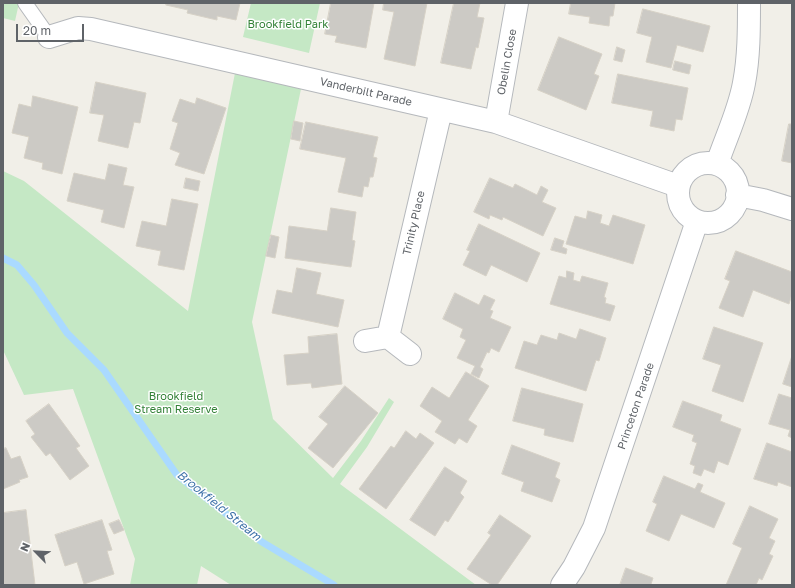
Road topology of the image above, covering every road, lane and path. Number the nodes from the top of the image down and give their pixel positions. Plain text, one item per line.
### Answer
1 (25, 3) edge
2 (518, 3) edge
3 (749, 3) edge
4 (49, 37) joint
5 (441, 110) junction
6 (496, 122) junction
7 (717, 164) junction
8 (678, 186) junction
9 (737, 195) junction
10 (792, 209) edge
11 (697, 221) junction
12 (388, 337) junction
13 (365, 341) dead end
14 (410, 354) dead end
15 (562, 585) edge

1 - 4 lane
2 - 6 street, Obelin Close
3 - 7 street
4 - 5 street, Vanderbilt Parade
5 - 6 street, Vanderbilt Parade
5 - 12 street, Trinity Place
6 - 8 street, Vanderbilt Parade
7 - 8 street
7 - 9 street
8 - 11 street
9 - 10 street
9 - 11 street
11 - 15 street, Princeton Parade
12 - 13 street
12 - 14 street

